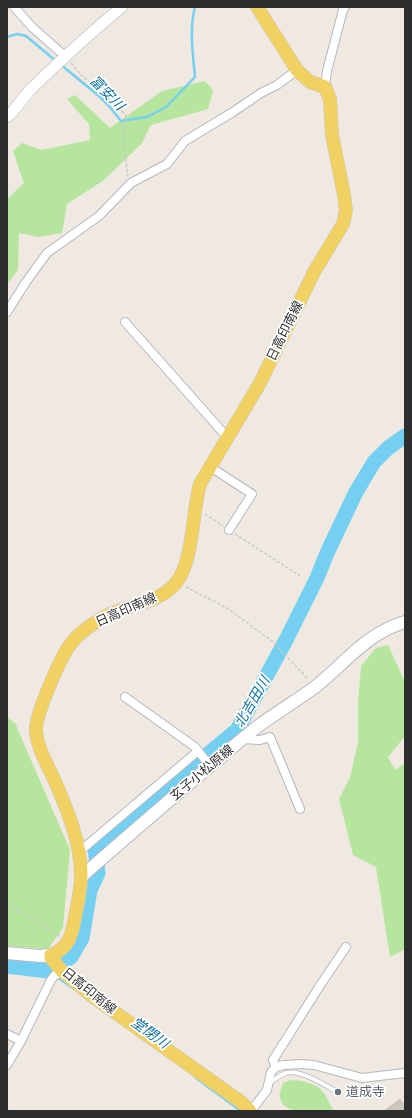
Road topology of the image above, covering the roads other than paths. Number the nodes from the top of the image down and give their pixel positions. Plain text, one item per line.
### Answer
1 (14, 7) edge
2 (122, 7) edge
3 (257, 7) edge
4 (344, 7) edge
5 (66, 57) junction
6 (297, 70) junction
7 (325, 87) junction
8 (7, 118) edge
9 (7, 312) edge
10 (125, 322) dead end
11 (227, 437) junction
12 (210, 466) junction
13 (230, 530) road end
14 (405, 622) edge
15 (126, 696) dead end
16 (242, 739) junction
17 (198, 751) junction
18 (210, 766) junction
19 (300, 809) dead end
20 (79, 852) junction
21 (86, 872) junction
22 (346, 947) dead end
23 (7, 953) edge
24 (51, 956) junction
25 (62, 971) junction
26 (7, 1034) edge
27 (21, 1041) junction
28 (7, 1066) edge
29 (276, 1067) junction
30 (405, 1073) edge
31 (268, 1083) junction
32 (337, 1092) dead end
33 (250, 1111) edge

1 - 5 street
2 - 5 street
3 - 6 main road
4 - 7 street
5 - 8 street
6 - 7 main road
6 - 9 street
7 - 11 main road, 日高印南線
10 - 11 street
11 - 12 main road, 日高印南線
12 - 13 street
12 - 20 main road, 日高印南線
14 - 16 main road, 玄子小松原線
15 - 17 street
16 - 18 main road, 玄子小松原線
16 - 19 street
17 - 18 street
17 - 20 street
18 - 21 main road, 玄子小松原線
20 - 21 main road, 日高印南線
21 - 24 main road, 日高印南線
22 - 29 street
23 - 24 main road
24 - 25 main road, 日高印南線
25 - 27 street
25 - 33 main road, 日高印南線
26 - 27 street
27 - 28 street
29 - 30 street
29 - 31 street
31 - 32 lane
31 - 33 street

